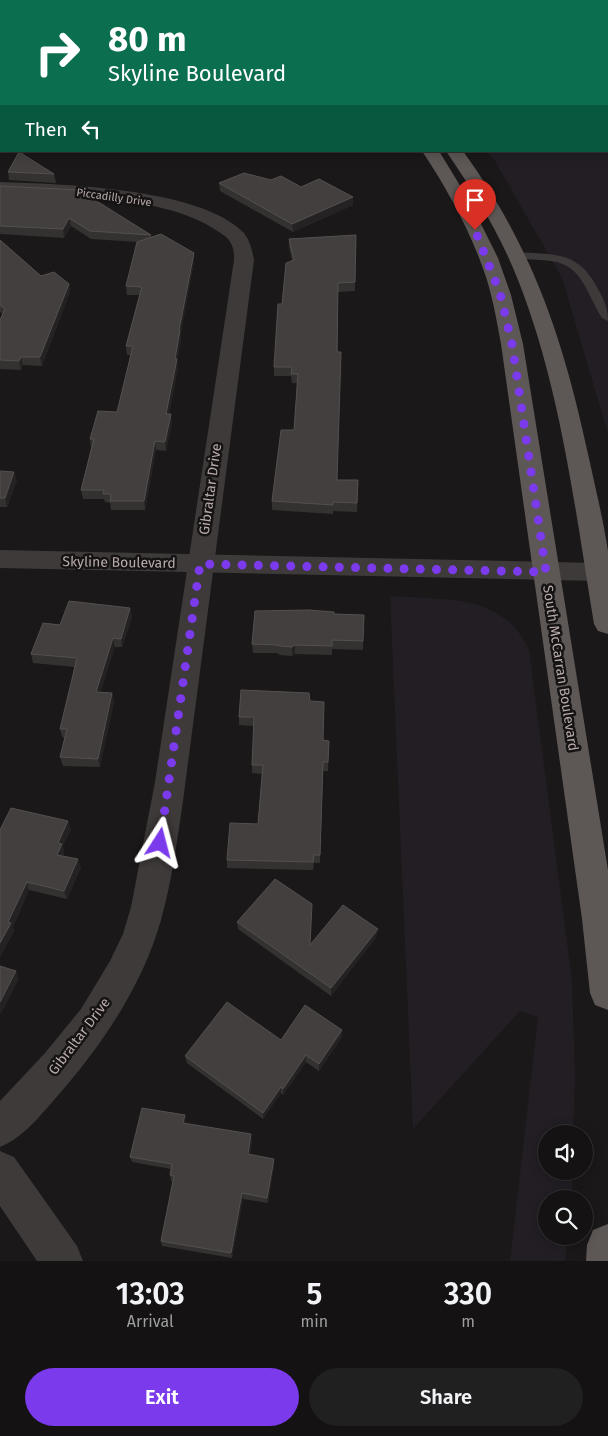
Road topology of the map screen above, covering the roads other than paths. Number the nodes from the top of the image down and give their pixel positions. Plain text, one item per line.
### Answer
1 (431, 152) edge
2 (455, 152) edge
3 (0, 188) edge
4 (224, 227) joint
5 (516, 255) junction
6 (608, 318) edge
7 (0, 559) edge
8 (200, 564) junction
9 (546, 572) junction
10 (598, 572) junction
11 (608, 624) edge
12 (608, 993) edge
13 (0, 1128) edge
14 (0, 1171) edge
15 (608, 1245) edge
16 (62, 1261) edge
17 (607, 1261) edge

1 - 9 main road, South McCarran Boulevard
2 - 5 main road
3 - 4 street, Piccadilly Drive
4 - 8 street, Gibraltar Drive
5 - 6 lane
5 - 10 main road
7 - 8 street, Skyline Boulevard
8 - 9 street, Skyline Boulevard
8 - 13 street, Gibraltar Drive
9 - 10 street, Skyline Boulevard
9 - 12 main road, South McCarran Boulevard
10 - 11 main road
14 - 16 street
15 - 17 main road

